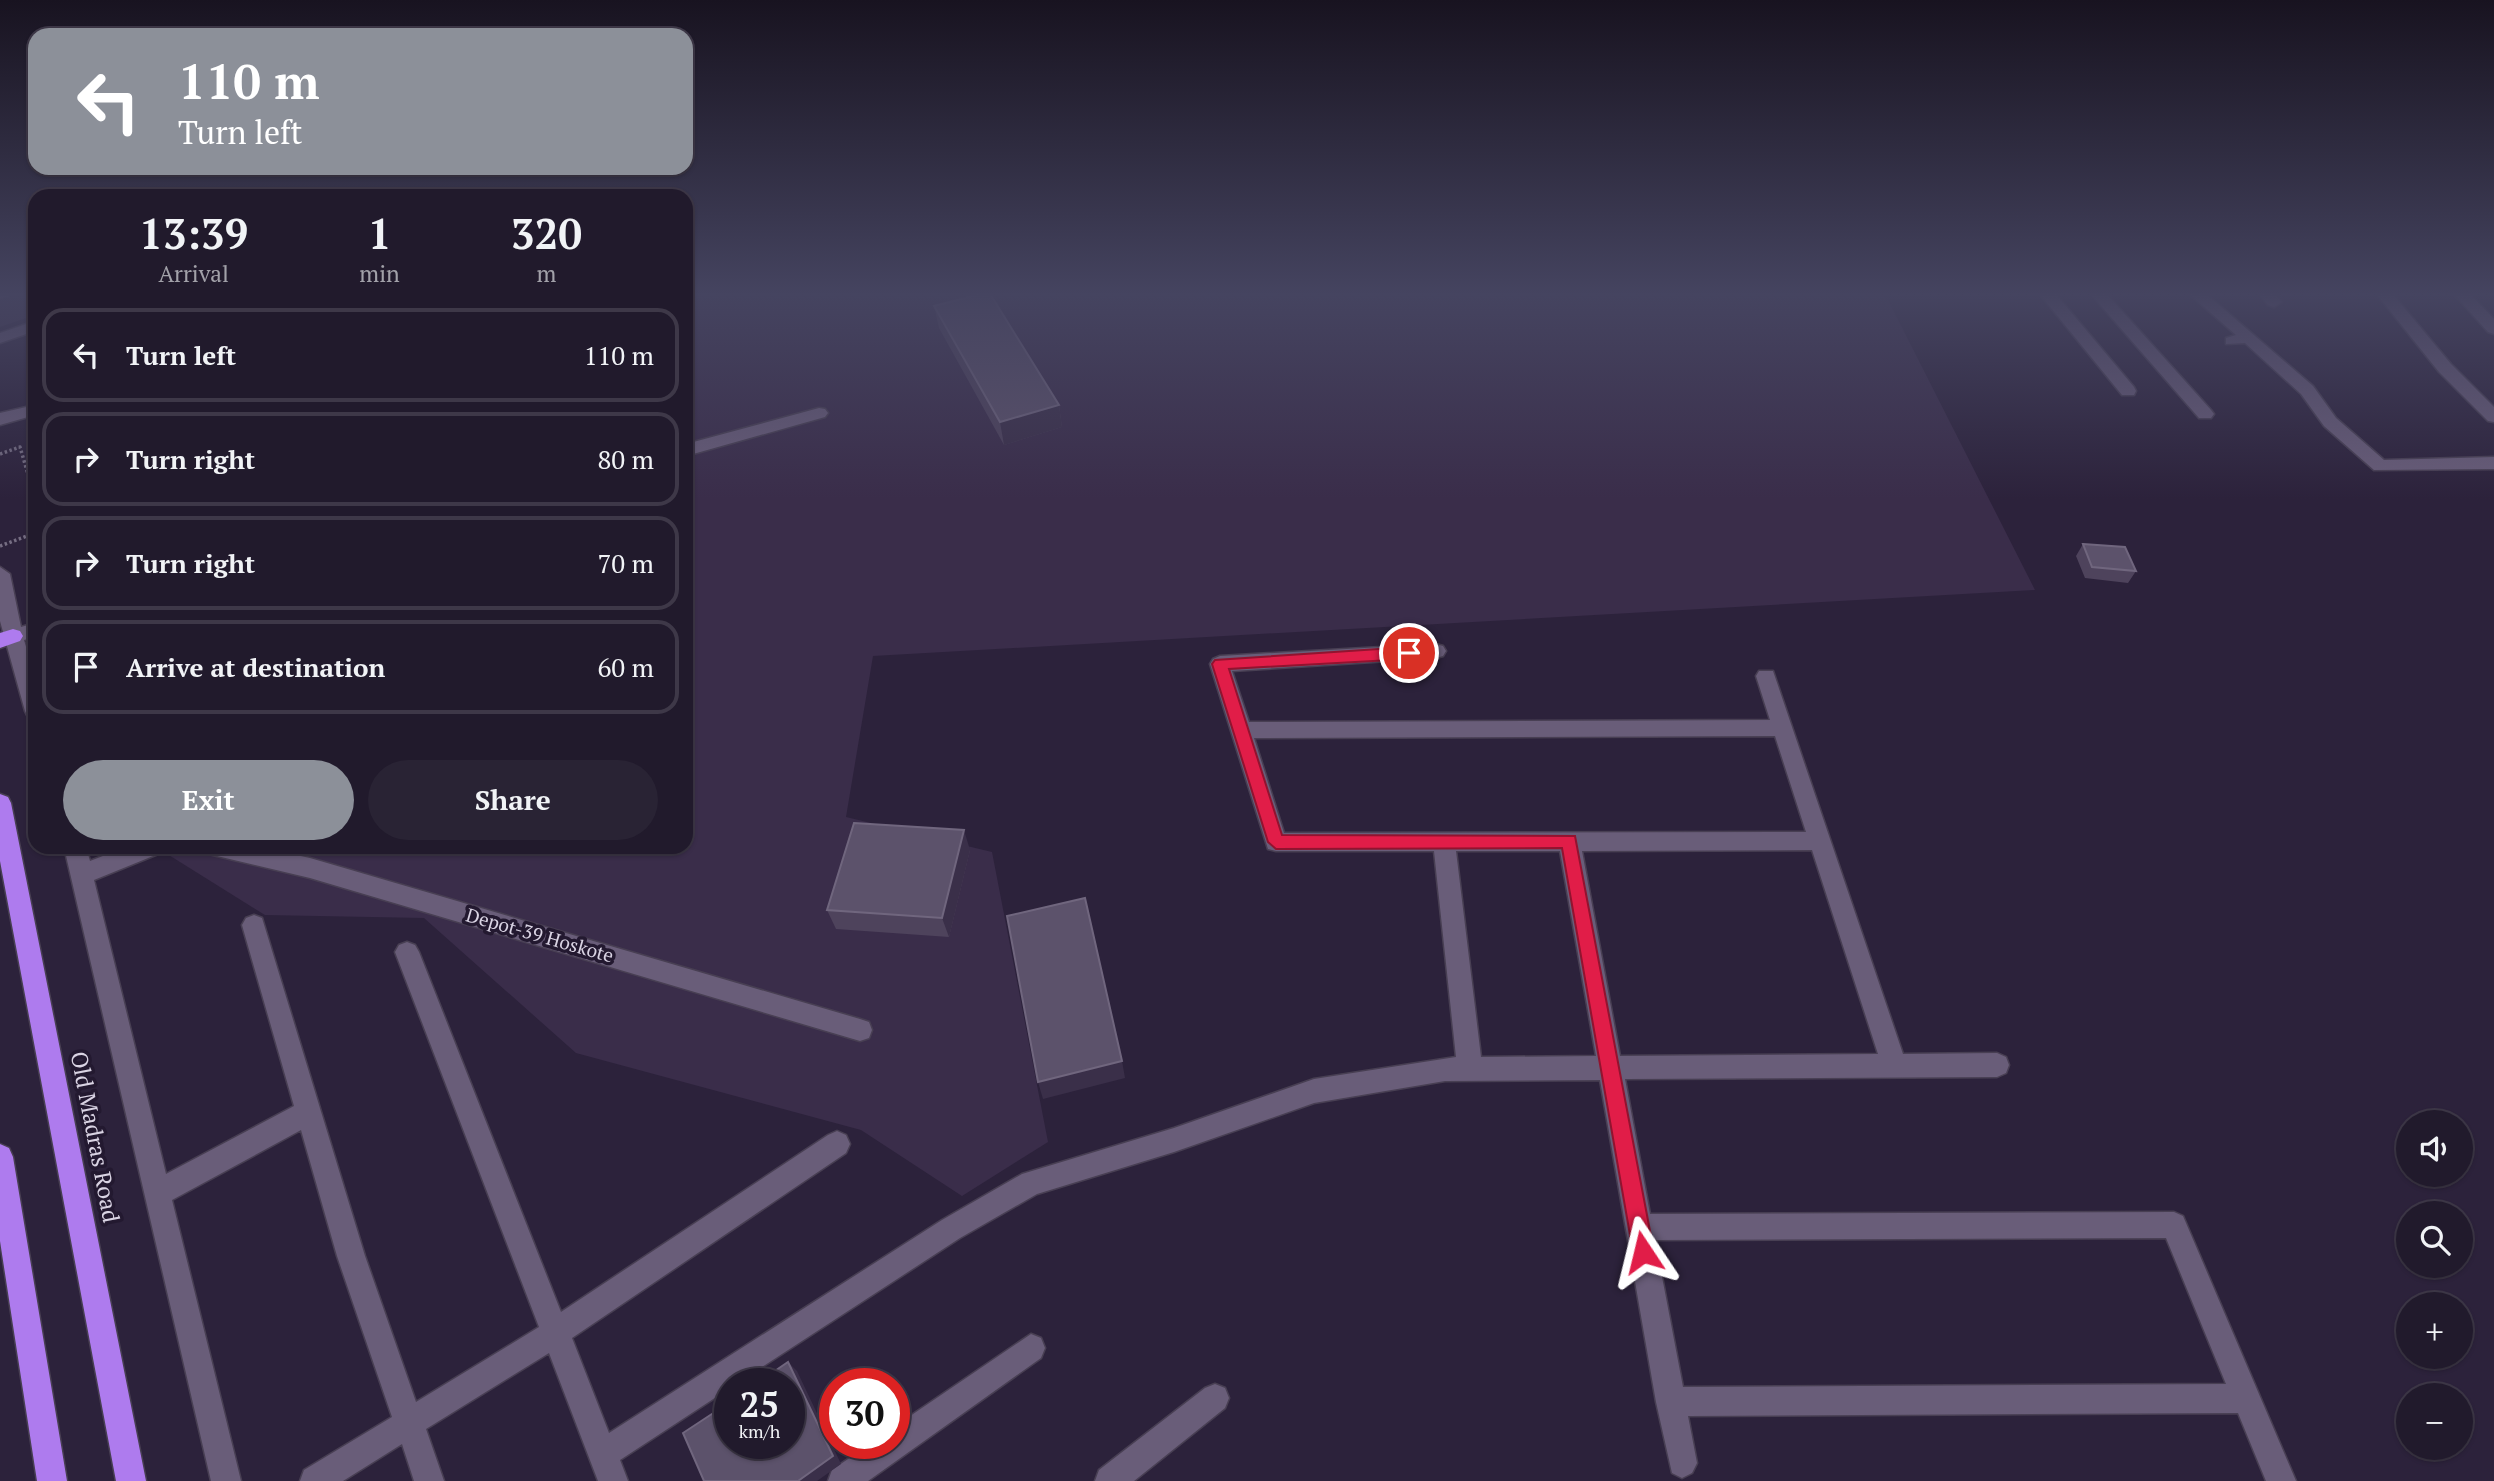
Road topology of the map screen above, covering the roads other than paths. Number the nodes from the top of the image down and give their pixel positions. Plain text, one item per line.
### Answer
1 (2103, 361) edge
2 (2158, 361) edge
3 (2269, 361) edge
4 (2439, 361) edge
5 (2128, 391) dead end
6 (28, 412) edge
7 (819, 413) dead end
8 (2205, 414) dead end
9 (2494, 417) edge
10 (0, 419) edge
11 (693, 448) edge
12 (2494, 463) edge
13 (0, 574) edge
14 (28, 632) edge
15 (7, 638) edge
16 (1436, 651) dead end
17 (1766, 676) dead end
18 (28, 692) edge
19 (1783, 728) junction
20 (1241, 730) junction
21 (0, 803) edge
22 (1569, 841) junction
23 (1820, 841) junction
24 (1444, 842) junction
25 (77, 854) edge
26 (133, 854) edge
27 (248, 854) edge
28 (83, 874) junction
29 (254, 925) dead end
30 (407, 952) dead end
31 (860, 1030) dead end
32 (1997, 1065) dead end
33 (1894, 1066) junction
34 (1610, 1067) junction
35 (1470, 1068) junction
36 (309, 1112) junction
37 (837, 1144) dead end
38 (0, 1157) edge
39 (159, 1193) junction
40 (1639, 1227) junction
41 (555, 1333) junction
42 (1031, 1348) dead end
43 (1215, 1398) dead end
44 (2246, 1398) junction
45 (1670, 1402) junction
46 (409, 1423) junction
47 (1682, 1463) dead end
48 (608, 1468) edge
49 (52, 1481) edge
50 (131, 1481) edge
51 (226, 1481) edge
52 (315, 1481) edge
53 (429, 1481) edge
54 (843, 1481) edge
55 (1110, 1481) edge
56 (2281, 1481) edge

1 - 5 street
2 - 8 street
3 - 12 street
4 - 9 street
6 - 10 street
7 - 11 street
13 - 15 street
14 - 15 street
15 - 18 street
16 - 20 street
17 - 19 street
19 - 20 street
19 - 23 street
20 - 24 street
21 - 50 highway, Old Madras Road
22 - 23 street
22 - 24 street
22 - 34 street
23 - 33 street
24 - 35 street
25 - 28 street
26 - 28 street
27 - 31 street, Depot-39 Hoskote
28 - 39 street
29 - 36 street
30 - 41 street
32 - 33 street
33 - 34 street
34 - 35 street
34 - 40 street
35 - 48 street
36 - 39 street
36 - 46 street
37 - 41 street
38 - 49 highway
39 - 51 street
40 - 44 street
40 - 45 street
41 - 46 street
41 - 48 street
42 - 54 street
43 - 55 street
44 - 45 street
44 - 56 street
45 - 47 street
46 - 52 street
46 - 53 street

